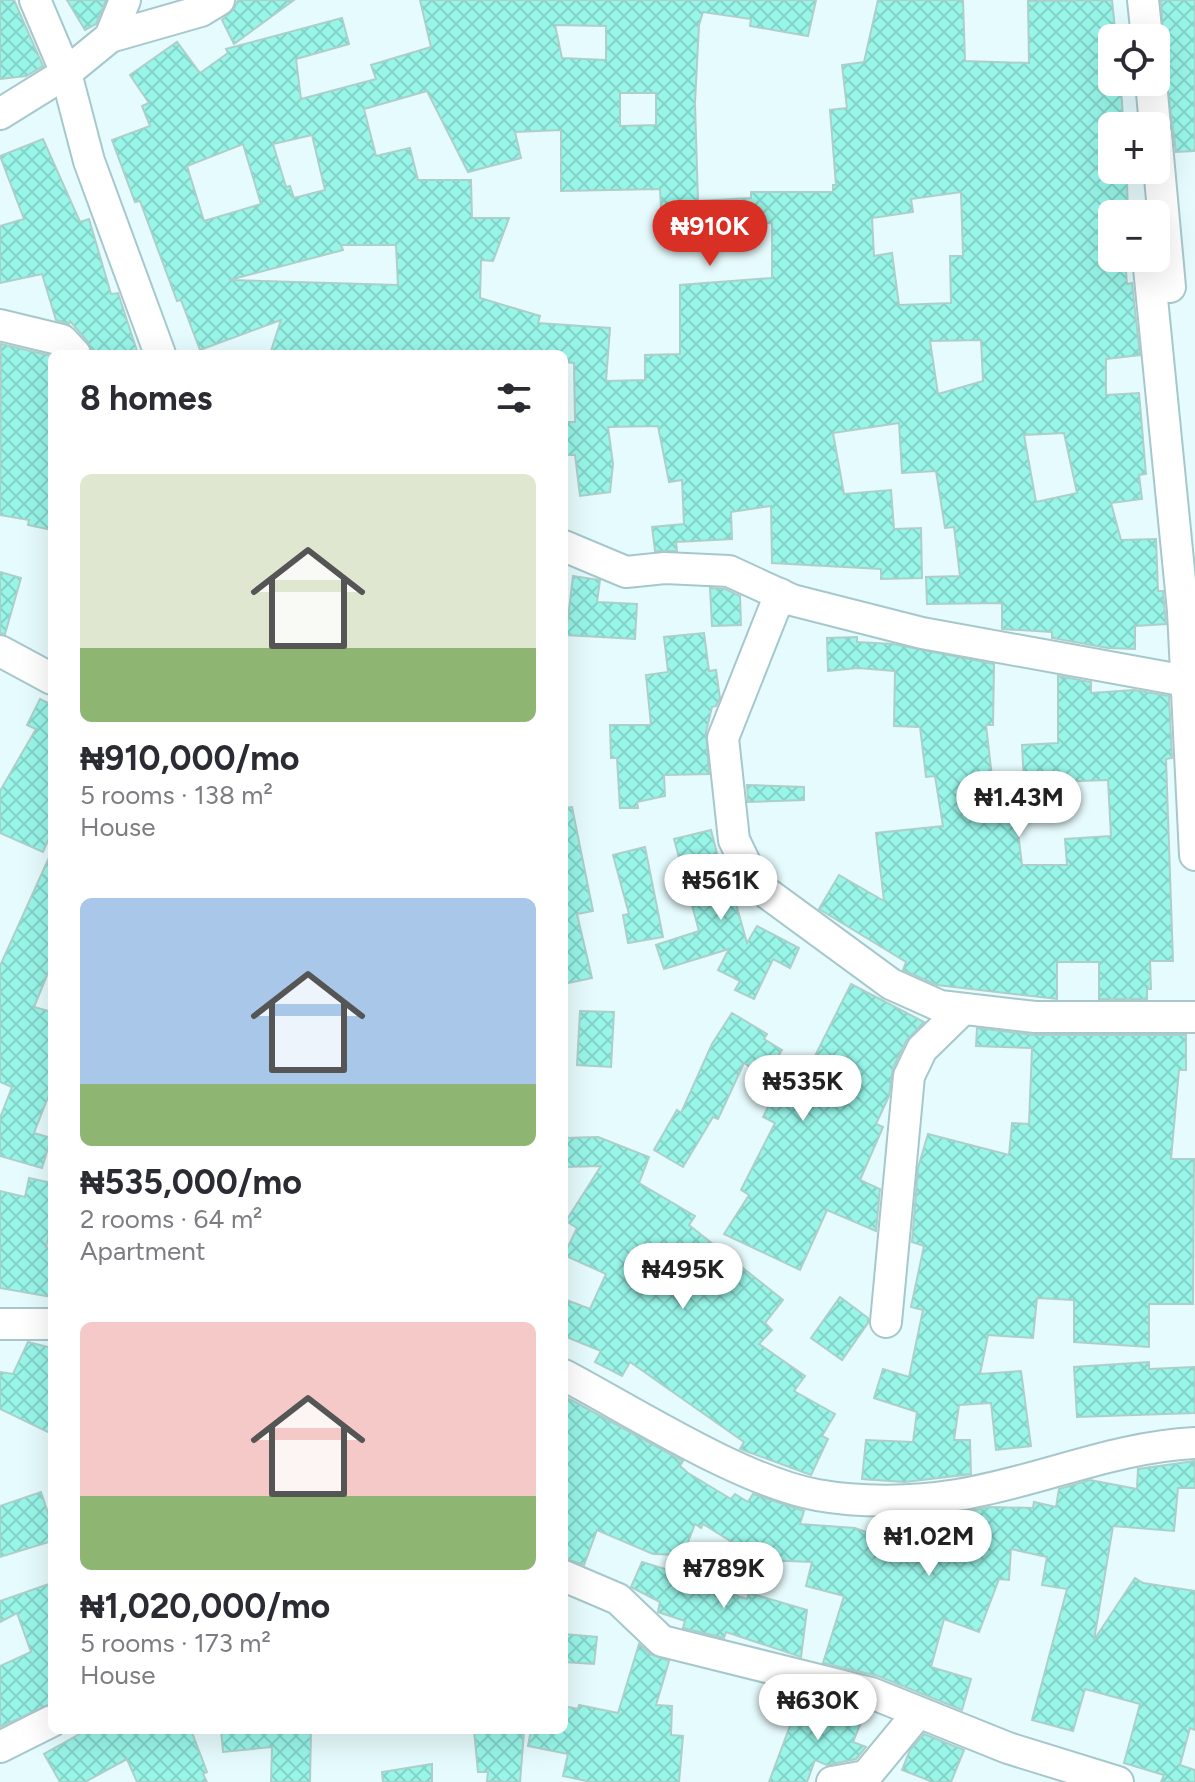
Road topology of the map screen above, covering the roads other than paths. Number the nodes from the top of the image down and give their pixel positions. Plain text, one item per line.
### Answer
1 (35, 0) edge
2 (125, 0) edge
3 (219, 0) edge
4 (1124, 0) edge
5 (1143, 0) edge
6 (1127, 24) edge
7 (1146, 24) edge
8 (110, 37) junction
9 (66, 73) junction
10 (0, 114) edge
11 (1161, 184) edge
12 (1149, 272) edge
13 (0, 325) edge
14 (71, 350) edge
15 (159, 350) edge
16 (568, 548) edge
17 (1195, 552) edge
18 (780, 594) junction
19 (0, 651) edge
20 (48, 677) edge
21 (1186, 681) junction
22 (1193, 767) edge
23 (1195, 855) edge
24 (962, 1010) junction
25 (1195, 1017) edge
26 (886, 1322) dead end
27 (0, 1324) edge
28 (48, 1324) edge
29 (568, 1377) edge
30 (1195, 1443) edge
31 (568, 1578) edge
32 (918, 1713) junction
33 (48, 1723) edge
34 (0, 1747) edge
35 (832, 1782) edge
36 (1118, 1782) edge

1 - 9 street
2 - 8 street
3 - 8 street
4 - 6 street
5 - 7 street
8 - 9 street
9 - 10 street
9 - 15 street
11 - 17 street
12 - 21 street
13 - 14 street
16 - 18 street
18 - 21 street
18 - 24 street
19 - 20 street
21 - 22 street
22 - 23 street
24 - 25 street
24 - 26 street
27 - 28 street
29 - 30 street
31 - 32 street
32 - 35 street
32 - 36 street
33 - 34 street

